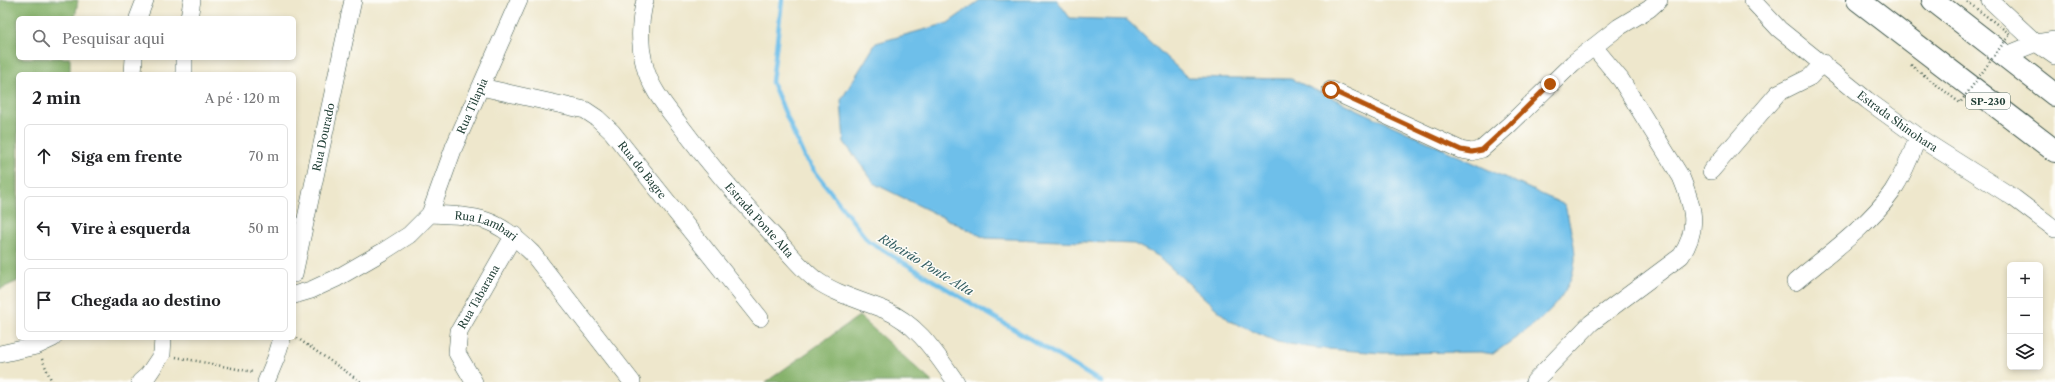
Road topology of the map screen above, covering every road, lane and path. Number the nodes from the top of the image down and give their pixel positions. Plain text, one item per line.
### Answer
1 (144, 0) edge
2 (192, 0) edge
3 (353, 0) edge
4 (519, 0) edge
5 (644, 0) edge
6 (1659, 0) edge
7 (1752, 0) edge
8 (1858, 0) edge
9 (1933, 0) edge
10 (1965, 0) edge
11 (1990, 0) edge
12 (139, 16) edge
13 (189, 16) edge
14 (2055, 40) edge
15 (2036, 43) junction
16 (1594, 47) junction
17 (2004, 56) junction
18 (2055, 56) edge
19 (134, 60) edge
20 (184, 60) edge
21 (1823, 63) junction
22 (1911, 66) dead end
23 (133, 72) edge
24 (184, 72) edge
25 (481, 88) junction
26 (1331, 90) dead end
27 (2055, 95) edge
28 (1918, 137) junction
29 (2055, 151) edge
30 (1711, 171) dead end
31 (430, 214) junction
32 (2055, 229) edge
33 (514, 235) junction
34 (296, 265) edge
35 (1795, 282) dead end
36 (296, 294) edge
37 (760, 318) dead end
38 (296, 337) edge
39 (49, 340) edge
40 (281, 340) edge
41 (36, 346) junction
42 (162, 346) edge
43 (0, 354) edge
44 (267, 380) edge
45 (52, 382) edge
46 (140, 382) edge
47 (361, 382) edge
48 (474, 382) edge
49 (632, 382) edge
50 (956, 382) edge
51 (1534, 382) edge

1 - 12 street
2 - 13 street
3 - 34 street, Rua Dourado
4 - 25 street, Rua Tilapia
5 - 50 street, Estrada Ponte Alta
6 - 16 street
7 - 21 street, Estrada Shinohara
8 - 29 highway, SP-230
9 - 17 highway
10 - 22 path, bridge
11 - 15 street
14 - 15 street
15 - 17 street
15 - 18 street
16 - 26 street
16 - 51 street
17 - 27 highway
19 - 23 street
20 - 24 street
21 - 28 street, Estrada Shinohara
21 - 30 street
25 - 31 street, Rua Tilapia
25 - 37 street, Rua do Bagre
28 - 32 street, Estrada Shinohara
28 - 35 street
31 - 33 street, Rua Lambari
31 - 36 street
33 - 48 street, Rua Tabarana
33 - 49 street, Rua Lambari
38 - 47 path
39 - 41 street
40 - 44 street
41 - 43 street
41 - 45 path
42 - 44 path
42 - 46 street

